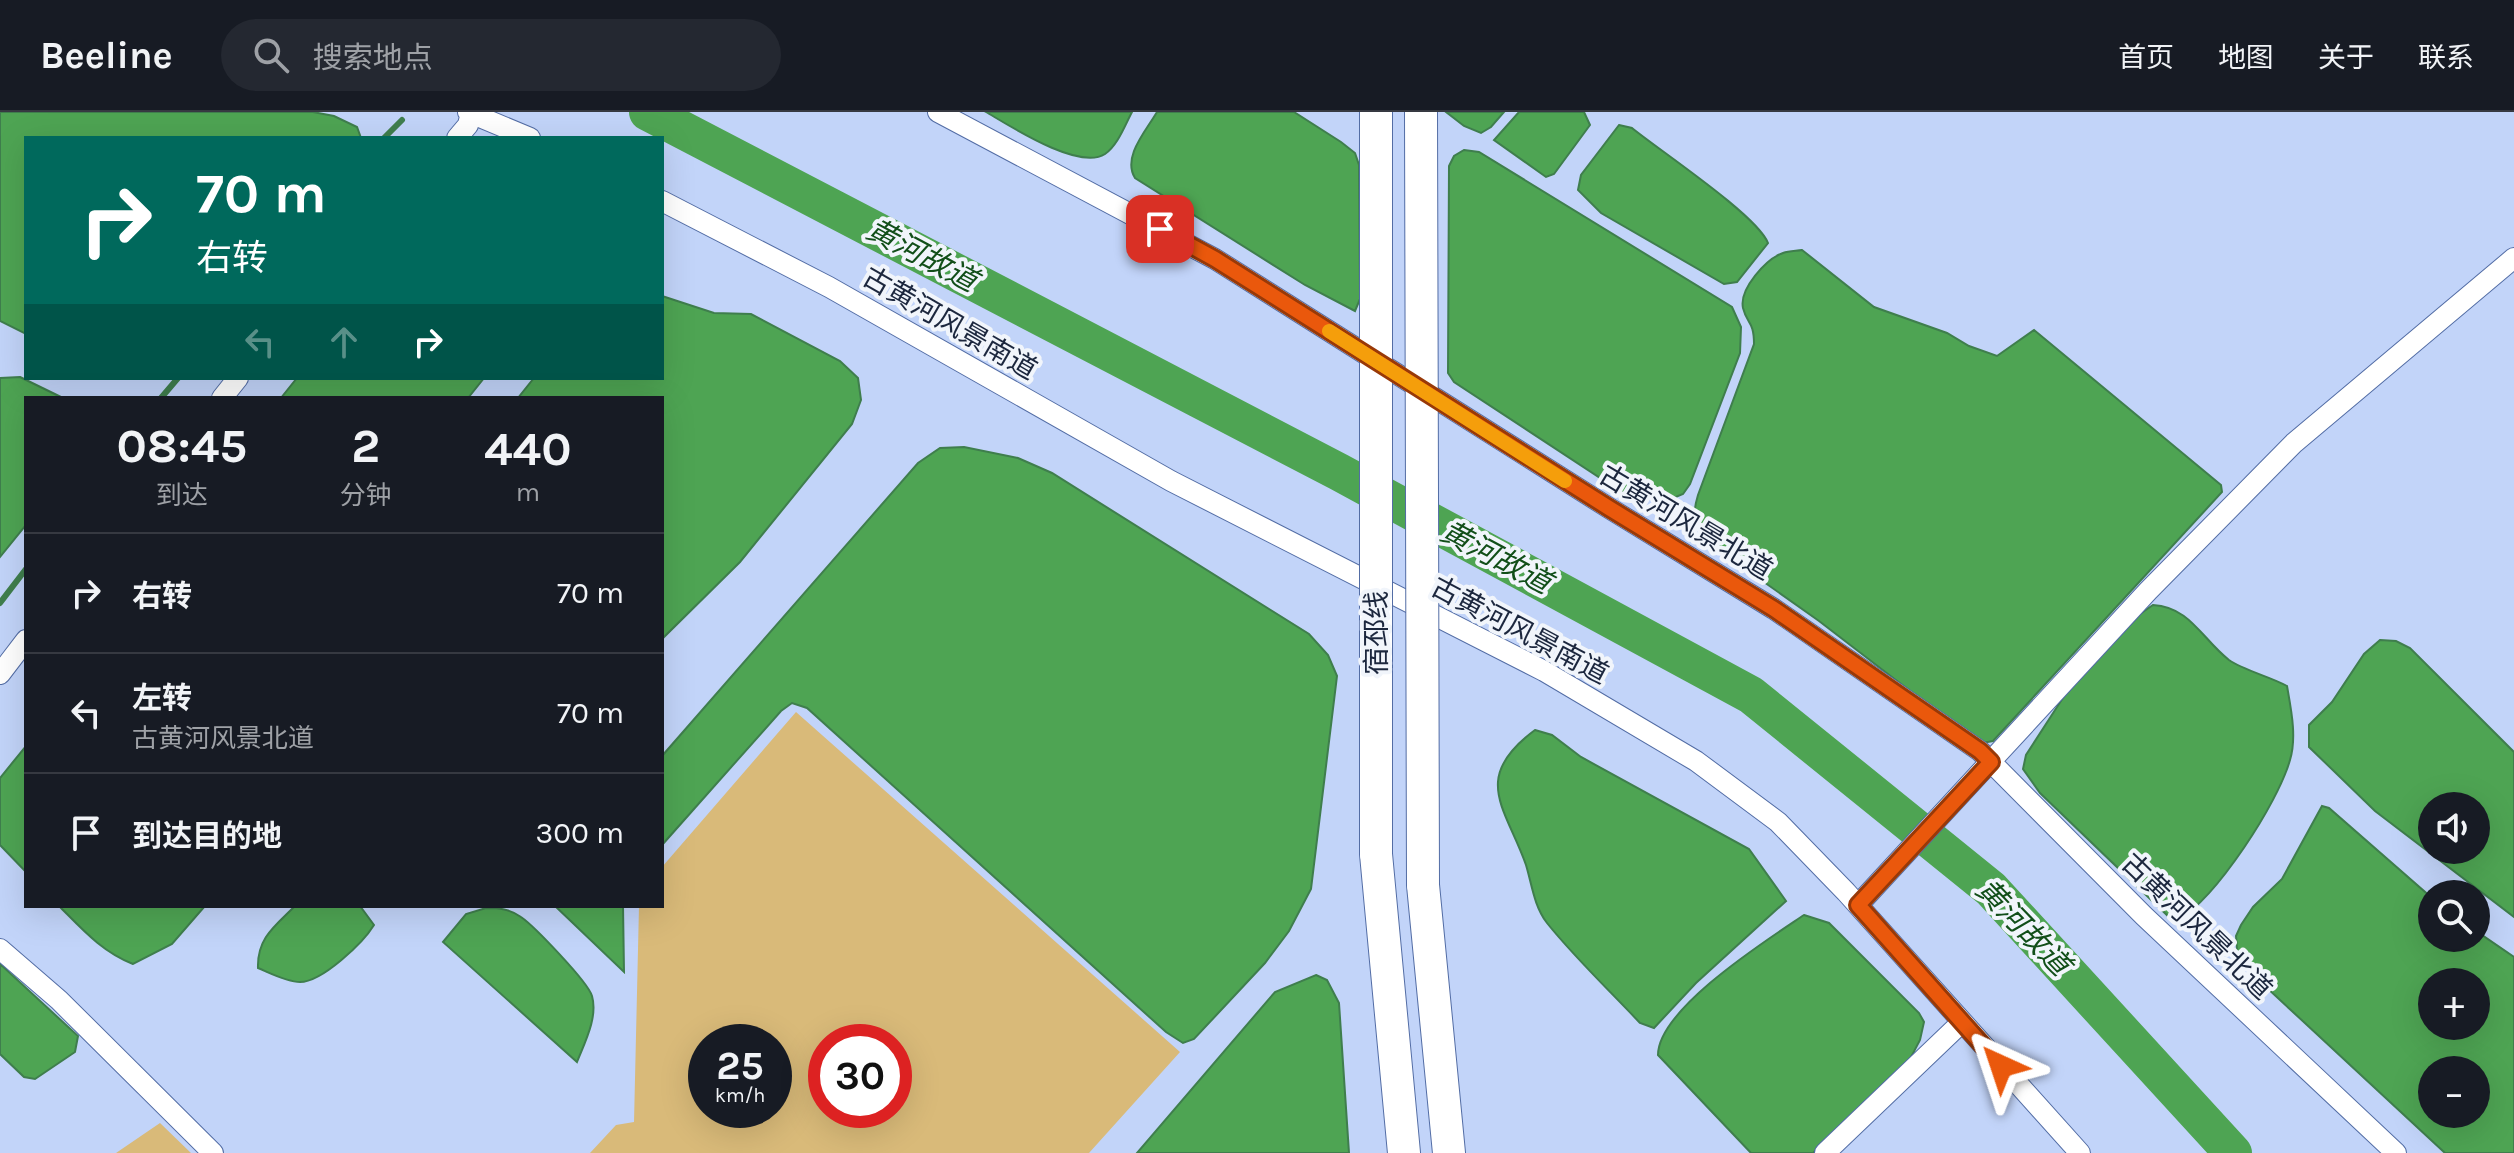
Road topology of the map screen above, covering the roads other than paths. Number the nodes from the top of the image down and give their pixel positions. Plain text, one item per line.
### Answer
1 (470, 112) edge
2 (938, 112) edge
3 (1376, 112) edge
4 (1421, 112) edge
5 (459, 136) edge
6 (525, 136) edge
7 (664, 202) edge
8 (2514, 258) edge
9 (236, 380) edge
10 (224, 396) edge
11 (24, 643) edge
12 (0, 674) edge
13 (1984, 769) junction
14 (1864, 899) junction
15 (0, 949) edge
16 (1962, 1022) junction
17 (213, 1153) edge
18 (1404, 1153) edge
19 (1449, 1153) edge
20 (1825, 1153) edge
21 (2080, 1153) edge
22 (2396, 1153) edge

1 - 5 street
1 - 6 street
2 - 13 street, 古黄河风景北道
3 - 18 main road, 宿邳线, bridge
4 - 19 main road, 宿邳线, bridge
7 - 14 street, 古黄河风景南道
8 - 13 street
9 - 10 street
11 - 12 street
13 - 14 street
13 - 22 street, 古黄河风景北道
14 - 16 street, 古黄河风景南道
15 - 17 street
16 - 20 street
16 - 21 street, 古黄河风景南道

